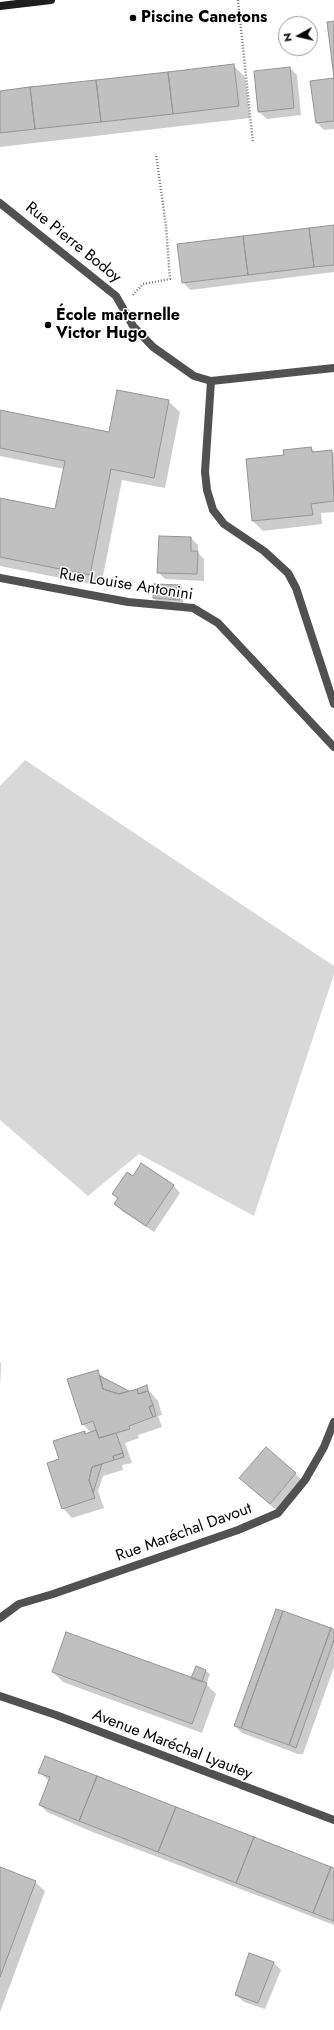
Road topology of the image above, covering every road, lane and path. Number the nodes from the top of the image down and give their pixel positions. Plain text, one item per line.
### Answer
1 (51, 0) edge
2 (238, 0) edge
3 (0, 6) edge
4 (253, 143) dead end
5 (156, 154) dead end
6 (0, 203) edge
7 (123, 308) junction
8 (334, 368) edge
9 (211, 381) junction
10 (0, 578) edge
11 (334, 704) edge
12 (334, 747) edge
13 (334, 1422) edge
14 (0, 1618) edge
15 (0, 1696) edge
16 (334, 1820) edge

1 - 3 main road
2 - 4 path
5 - 7 path
6 - 7 street, Rue Pierre Bodoy
7 - 9 street, Rue Pierre Bodoy
8 - 9 street, Rue Pierre Bodoy
9 - 11 street
10 - 12 street, Rue Louise Antonini
13 - 14 street, Rue Maréchal Davout
15 - 16 street, Avenue Maréchal Lyautey

